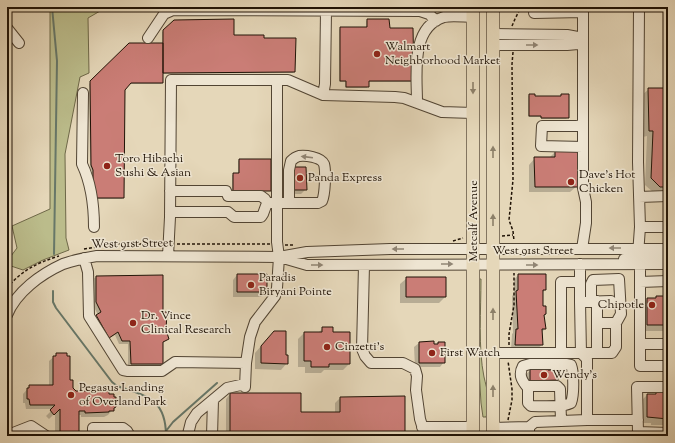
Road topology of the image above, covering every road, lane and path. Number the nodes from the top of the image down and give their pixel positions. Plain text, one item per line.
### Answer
1 (493, 7) edge
2 (521, 7) edge
3 (639, 7) edge
4 (583, 10) edge
5 (326, 11) junction
6 (473, 12) edge
7 (534, 13) dead end
8 (436, 22) junction
9 (7, 28) edge
10 (148, 38) dead end
11 (583, 38) junction
12 (493, 40) junction
13 (513, 40) junction
14 (19, 43) dead end
15 (277, 80) junction
16 (83, 93) dead end
17 (323, 95) junction
18 (417, 102) junction
19 (473, 113) junction
20 (583, 124) junction
21 (583, 147) junction
22 (170, 191) junction
23 (228, 196) junction
24 (668, 196) edge
25 (639, 197) junction
26 (272, 203) junction
27 (289, 203) junction
28 (170, 212) junction
29 (228, 212) junction
30 (94, 227) dead end
31 (640, 227) junction
32 (668, 227) edge
33 (474, 248) junction
34 (582, 248) junction
35 (493, 249) junction
36 (514, 249) junction
37 (638, 249) junction
38 (668, 249) edge
39 (168, 256) junction
40 (668, 256) edge
41 (279, 257) junction
42 (84, 258) junction
43 (364, 264) junction
44 (474, 264) junction
45 (493, 264) junction
46 (580, 264) junction
47 (596, 264) junction
48 (640, 264) junction
49 (668, 264) edge
50 (514, 265) junction
51 (668, 281) edge
52 (580, 282) junction
53 (640, 282) junction
54 (594, 301) junction
55 (611, 301) dead end
56 (580, 302) junction
57 (7, 315) edge
58 (597, 323) junction
59 (616, 323) junction
60 (640, 344) junction
61 (668, 344) edge
62 (493, 353) junction
63 (561, 353) junction
64 (581, 353) junction
65 (597, 353) junction
66 (509, 354) junction
67 (246, 363) junction
68 (668, 366) edge
69 (668, 387) edge
70 (528, 388) junction
71 (212, 400) junction
72 (561, 405) junction
73 (587, 420) junction
74 (638, 420) junction
75 (561, 421) junction
76 (508, 427) junction
77 (529, 431) edge
78 (422, 432) edge
79 (493, 432) edge
80 (474, 433) edge
81 (668, 433) edge
82 (8, 434) edge
83 (188, 434) dead end
84 (46, 436) edge
85 (93, 436) edge
86 (130, 436) edge
87 (212, 436) edge

1 - 12 main road, Metcalf Avenue
2 - 13 path
3 - 25 street
4 - 7 street
4 - 11 street
5 - 8 street
5 - 10 street
5 - 17 street
6 - 8 street
6 -> 19 main road, Metcalf Avenue
8 - 18 street
9 - 14 street
11 - 13 street
11 - 20 street
12 - 13 street
35 -> 12 main road, Metcalf Avenue
13 - 36 path
15 - 17 street
15 - 22 street
15 - 26 street
16 - 30 street
17 - 18 street
18 - 19 street
19 - 33 main road, Metcalf Avenue
20 - 21 street
20 - 21 street
21 - 34 street
22 - 23 street
22 - 28 street
23 - 26 street
23 - 29 street
24 - 25 street
25 - 31 street
26 - 27 street
26 - 29 street
26 - 41 street
27 -> 27 street
28 - 29 street
28 - 39 street
31 - 32 street
31 - 37 street
33 - 35 street, West 91st Street
33 -> 41 street, West 91st Street
33 - 44 main road, Metcalf Avenue
34 - 36 street, West 91st Street
37 -> 34 street, West 91st Street
35 - 36 street, West 91st Street
35 - 45 main road, Metcalf Avenue
37 - 38 street, West 91st Street
37 - 47 street
39 - 41 street, West 91st Street
39 - 42 street, West 91st Street
40 - 48 street
41 -> 43 street, West 91st Street
41 - 67 street
42 - 57 street, West 91st Street
42 - 67 street
43 -> 44 street, West 91st Street
43 - 78 street
44 - 45 street, West 91st Street
44 - 80 main road, Metcalf Avenue
45 - 50 street, West 91st Street
62 -> 45 main road, Metcalf Avenue
46 - 47 street, West 91st Street
50 -> 46 street, West 91st Street
46 - 52 street
47 - 48 street, West 91st Street
48 - 49 street, West 91st Street
48 - 53 street
50 - 66 path
51 - 53 street
52 - 56 street
52 - 63 street
53 - 60 street
54 - 55 street
54 - 56 street
54 - 58 street
54 - 59 street
56 - 64 street
58 - 59 street
58 - 65 street
59 - 65 street
60 - 61 street
60 - 68 street
62 - 66 street
79 -> 62 main road, Metcalf Avenue
63 - 64 street
63 - 66 street
64 - 65 street
64 - 73 street
66 - 76 path
67 - 71 street
69 - 74 street
70 - 72 street
70 - 72 street
70 - 72 street
71 - 83 street
71 - 87 street
72 - 75 street
73 - 74 street
73 - 75 street
74 - 81 street
75 - 77 street
76 - 77 street
76 - 79 street
78 - 80 street
79 - 80 main road
82 - 84 street
85 - 86 street

